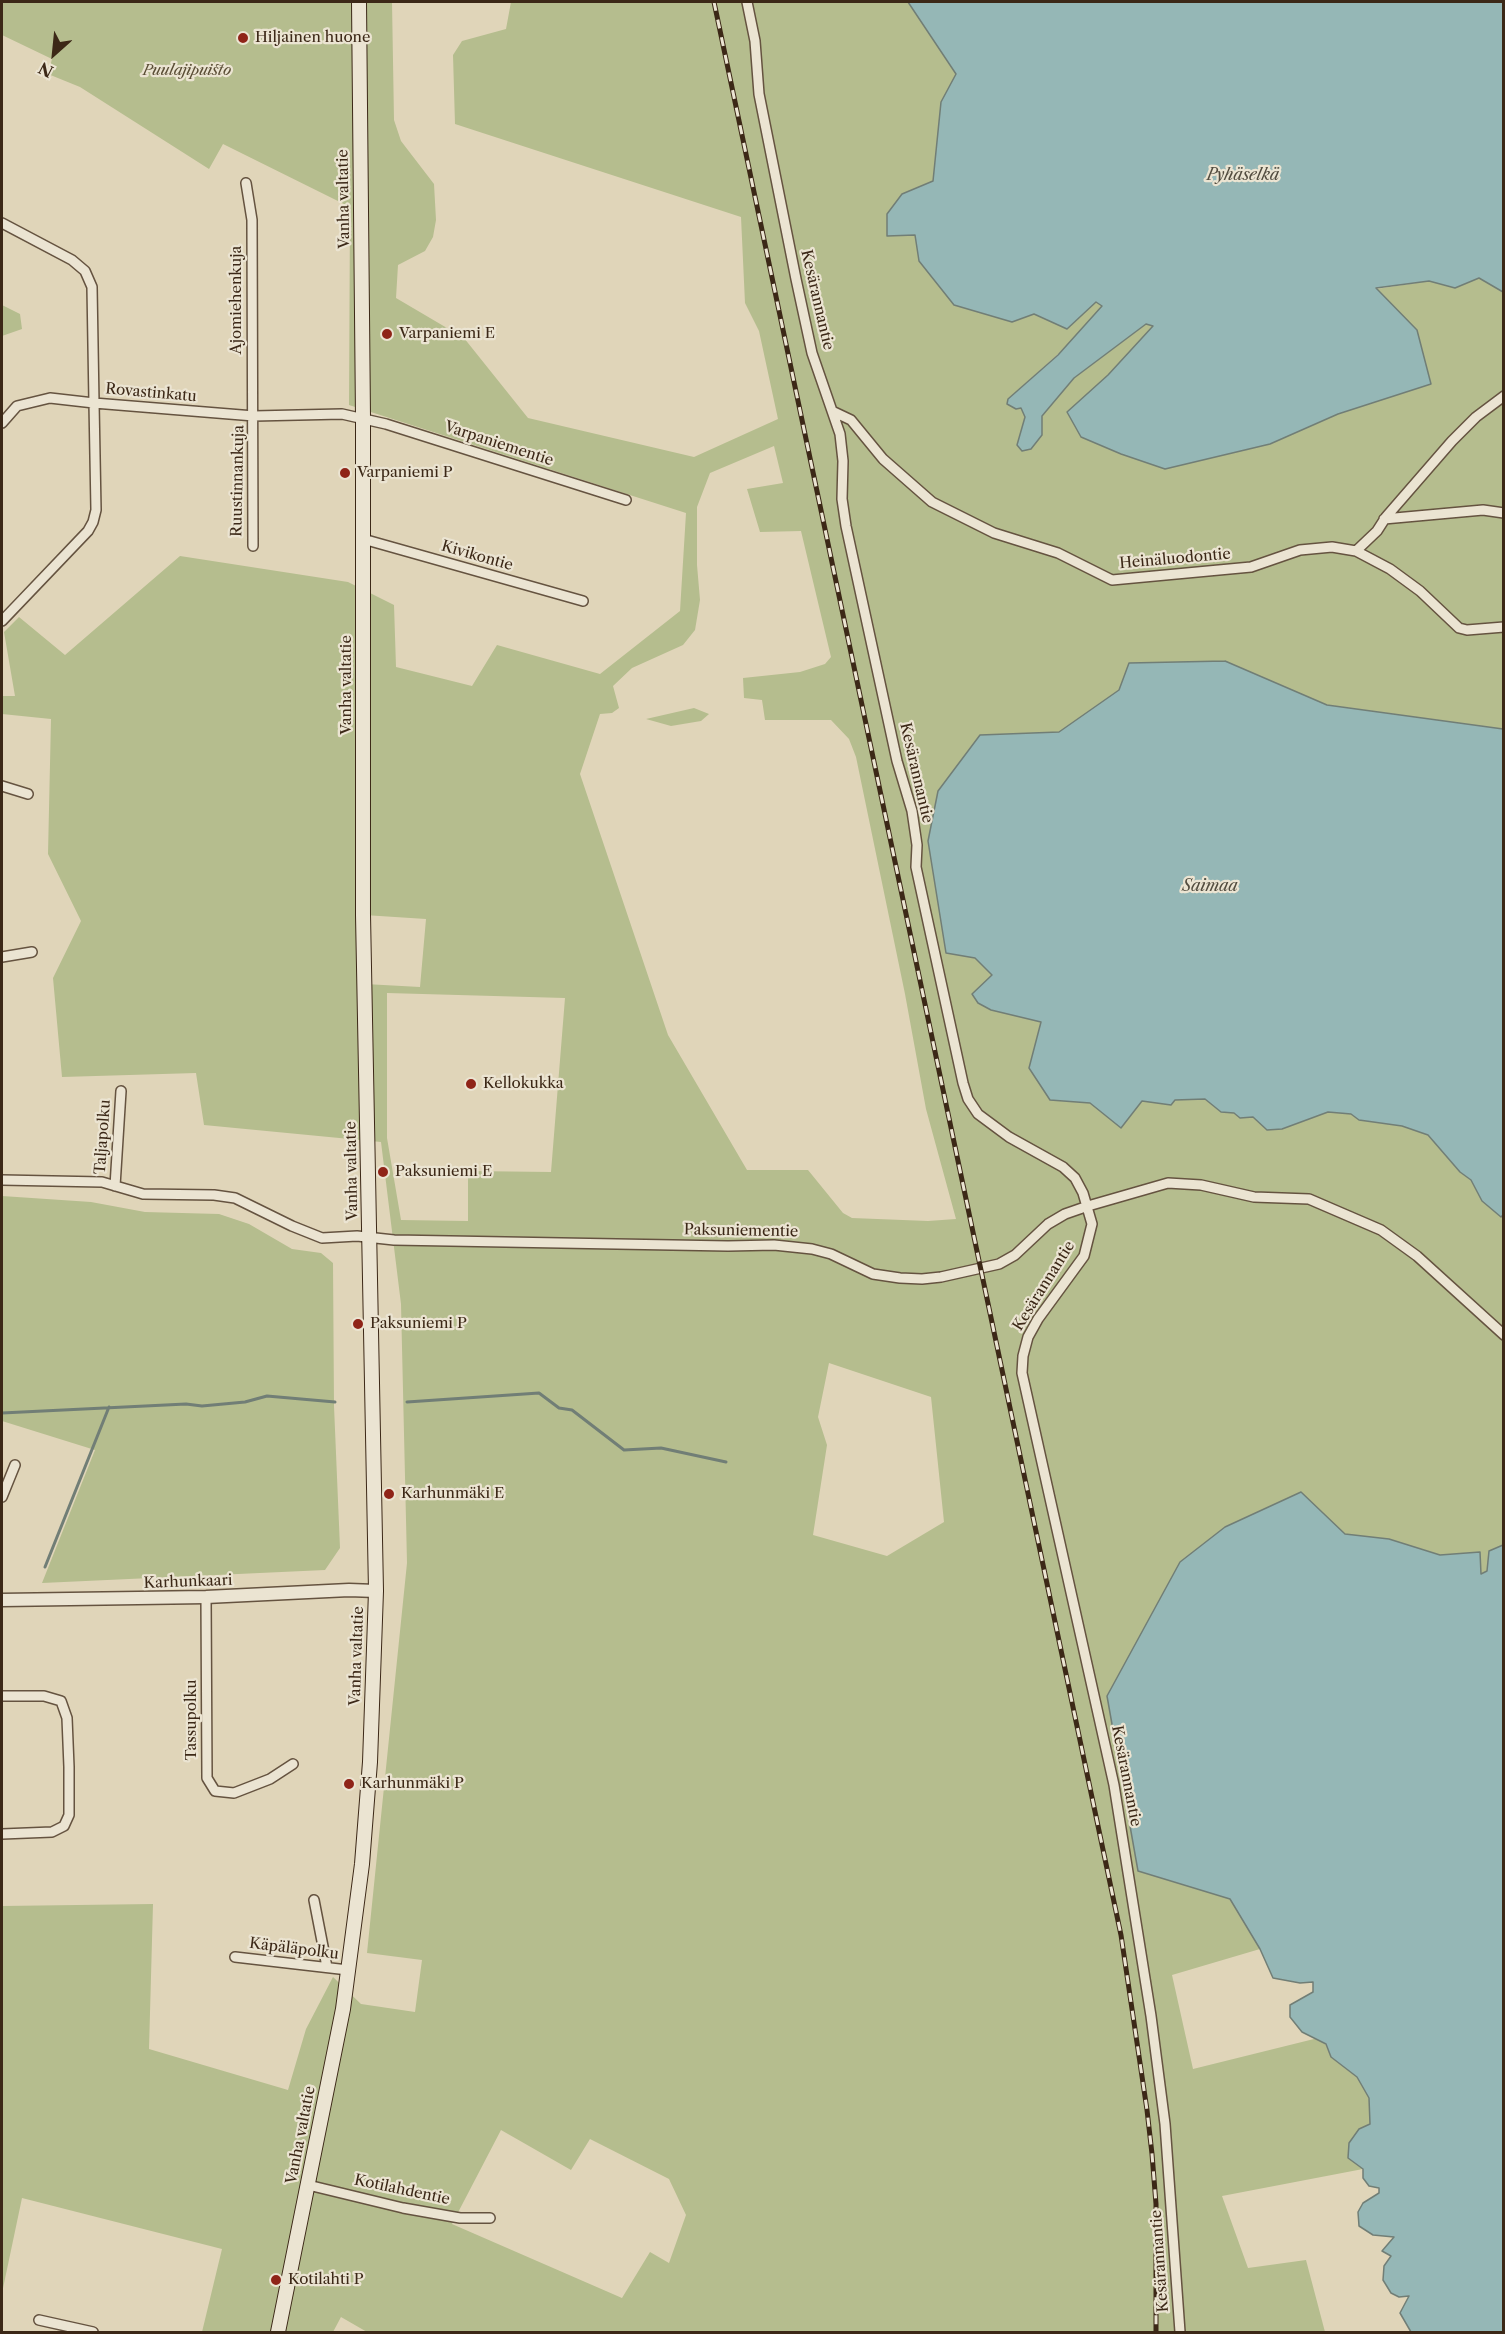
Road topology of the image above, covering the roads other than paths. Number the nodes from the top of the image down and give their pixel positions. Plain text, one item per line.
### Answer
1 (359, 2) edge
2 (747, 2) edge
3 (246, 183) dead end
4 (2, 223) edge
5 (1503, 396) edge
6 (94, 403) junction
7 (832, 411) junction
8 (254, 416) junction
9 (363, 418) junction
10 (2, 423) edge
11 (626, 500) dead end
12 (1503, 513) edge
13 (1384, 519) junction
14 (363, 539) junction
15 (253, 546) dead end
16 (1356, 551) junction
17 (583, 601) dead end
18 (2, 621) edge
19 (1503, 627) edge
20 (2, 786) edge
21 (28, 794) dead end
22 (32, 952) dead end
23 (2, 957) edge
24 (121, 1091) dead end
25 (2, 1180) edge
26 (115, 1185) junction
27 (1088, 1206) junction
28 (370, 1238) junction
29 (1503, 1335) edge
30 (15, 1465) dead end
31 (2, 1497) edge
32 (376, 1591) junction
33 (206, 1597) junction
34 (2, 1600) edge
35 (2, 1696) edge
36 (293, 1764) dead end
37 (2, 1834) edge
38 (314, 1900) dead end
39 (235, 1957) dead end
40 (327, 1967) junction
41 (348, 1970) junction
42 (308, 2185) junction
43 (490, 2218) dead end
44 (39, 2320) dead end
45 (93, 2332) edge
46 (278, 2332) edge
47 (1180, 2332) edge

1 - 9 main road, Vanha valtatie
2 - 7 street, Kesärannantie
3 - 8 street, Ajomiehenkuja
4 - 6 street, Rovastinkatu
5 - 13 street
6 - 8 street, Rovastinkatu
6 - 10 street
6 - 18 street
7 - 16 street, Heinäluodontie
7 - 27 street, Kesärannantie
8 - 9 street, Rovastinkatu
8 - 15 street, Ruustinnankuja
9 - 11 street, Varpaniementie
9 - 14 main road, Vanha valtatie
12 - 13 street
13 - 16 street
14 - 17 street, Kivikontie
14 - 28 main road, Vanha valtatie
16 - 19 street
20 - 21 street
22 - 23 street
24 - 26 street, Taljapolku
25 - 26 street, Paksuniementie
26 - 28 street, Paksuniementie
27 - 28 street, Paksuniementie
27 - 29 street, Paksuniementie
27 - 47 street, Kesärannantie
28 - 32 main road, Vanha valtatie
30 - 31 street
32 - 33 street, Karhunkaari
32 - 41 main road, Vanha valtatie
33 - 34 street, Karhunkaari
33 - 36 street, Tassupolku
35 - 37 street
38 - 40 street
39 - 40 street, Käpäläpolku
40 - 41 street, Käpäläpolku
41 - 42 main road, Vanha valtatie
42 - 43 street, Kotilahdentie
42 - 46 main road, Vanha valtatie
44 - 45 street

